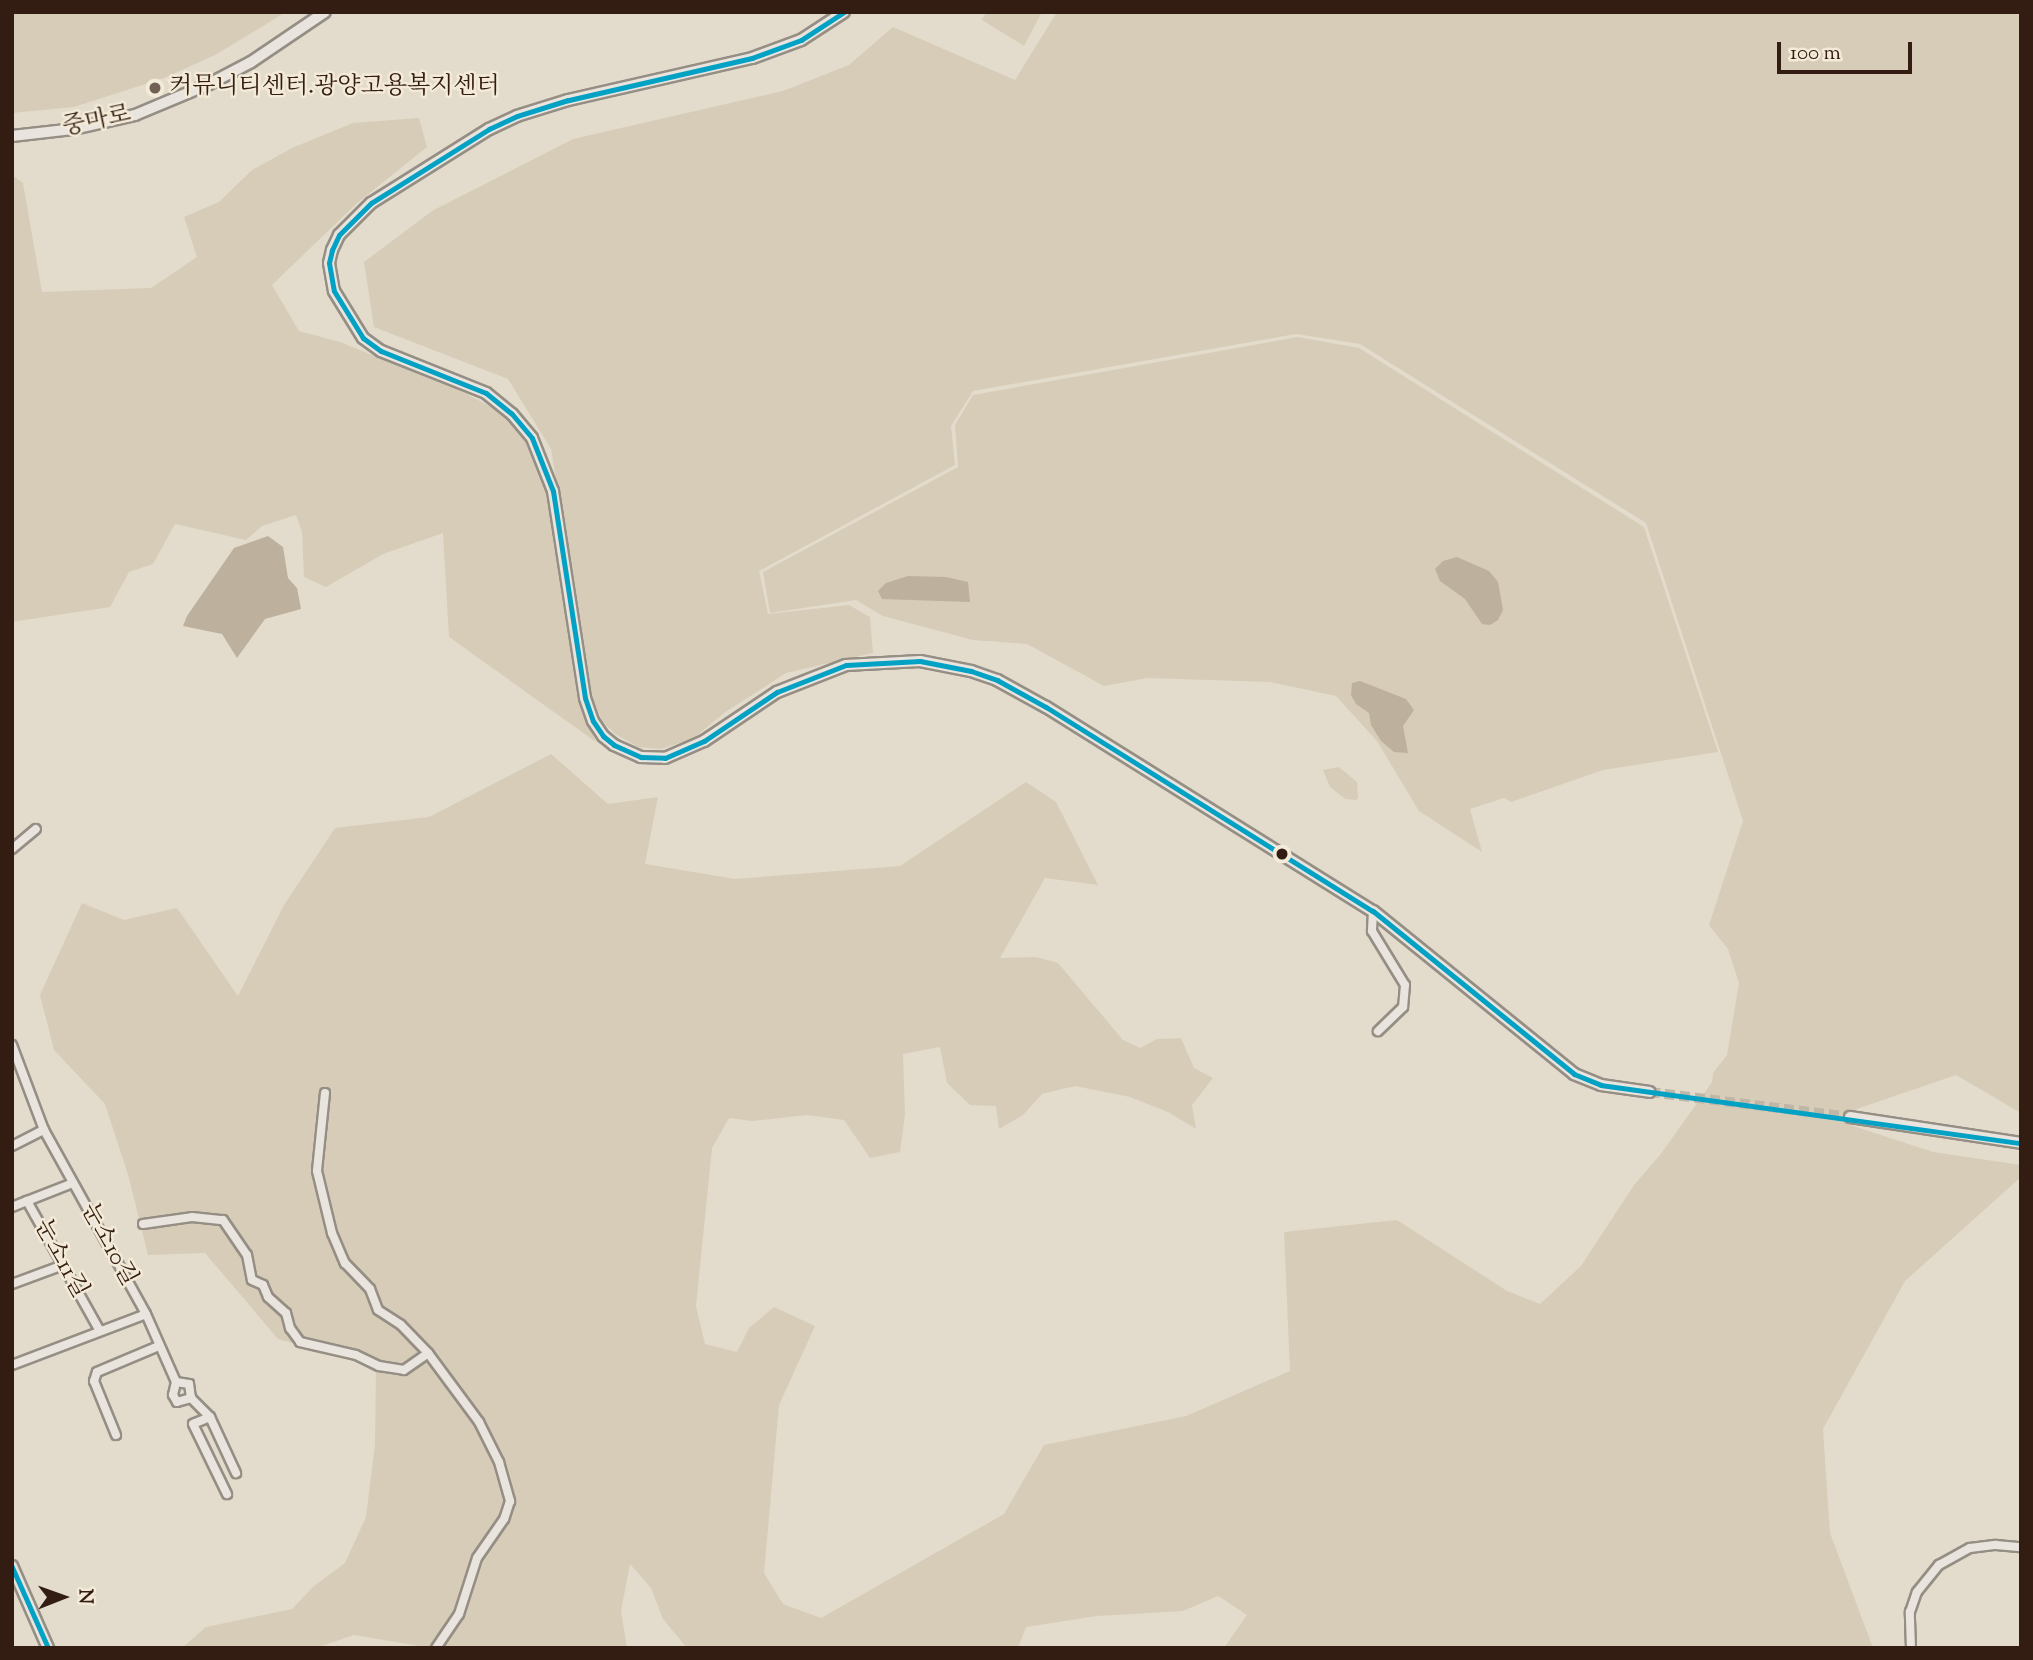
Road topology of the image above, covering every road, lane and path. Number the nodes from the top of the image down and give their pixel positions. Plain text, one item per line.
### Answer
1 (325, 12) edge
2 (844, 12) edge
3 (12, 136) edge
4 (36, 829) dead end
5 (12, 849) edge
6 (1373, 911) junction
7 (1378, 1031) dead end
8 (12, 1045) edge
9 (1650, 1092) tunnel mouth
10 (325, 1093) dead end
11 (1850, 1117) tunnel mouth
12 (44, 1130) junction
13 (2021, 1143) edge
14 (12, 1146) edge
15 (73, 1183) junction
16 (27, 1201) junction
17 (12, 1207) edge
18 (143, 1224) dead end
19 (63, 1265) junction
20 (12, 1284) edge
21 (146, 1314) junction
22 (100, 1331) junction
23 (159, 1346) junction
24 (428, 1353) junction
25 (12, 1365) edge
26 (176, 1382) junction
27 (191, 1398) junction
28 (210, 1417) junction
29 (116, 1435) dead end
30 (236, 1473) dead end
31 (227, 1494) dead end
32 (2021, 1547) edge
33 (12, 1566) edge
34 (48, 1648) edge
35 (436, 1648) edge
36 (1911, 1648) edge

1 - 3 street, 중마로
2 - 6 street
4 - 5 street
6 - 7 street
6 - 9 street
8 - 12 street, 눈소10길
10 - 24 street
11 - 13 street
12 - 14 street
12 - 15 street, 눈소10길
15 - 16 street
15 - 21 street, 눈소10길
16 - 17 street, 눈소11길
16 - 19 street, 눈소11길
18 - 24 street
19 - 20 street
19 - 22 street, 눈소11길
21 - 22 street, 눈소10길
21 - 23 street
22 - 25 street, 눈소10길
23 - 26 street
23 - 29 street
24 - 35 street
26 - 27 street
26 - 27 street
27 - 28 street
28 - 30 street
28 - 31 street
32 - 36 street
33 - 34 main road

